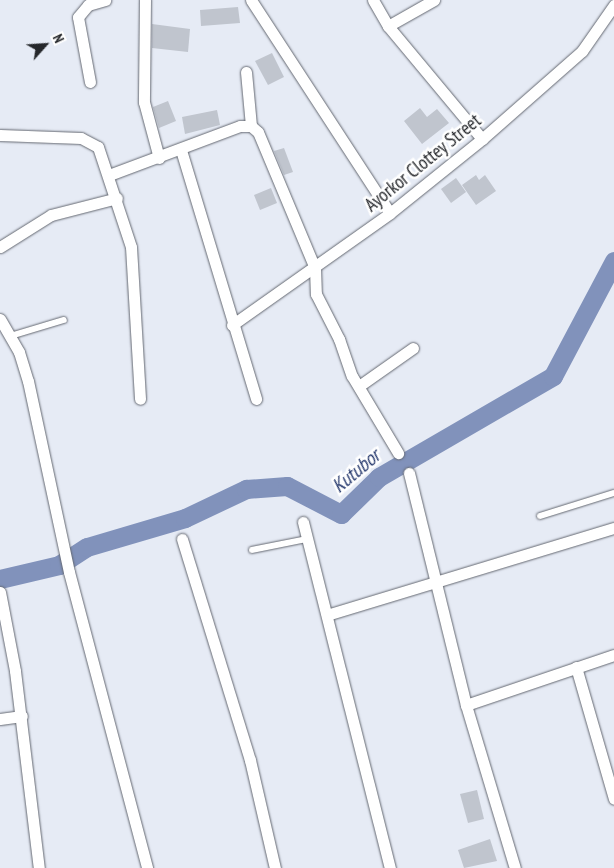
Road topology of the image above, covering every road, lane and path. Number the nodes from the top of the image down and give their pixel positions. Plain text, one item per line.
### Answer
1 (105, 0) edge
2 (145, 0) edge
3 (251, 0) edge
4 (373, 0) edge
5 (434, 0) edge
6 (614, 5) edge
7 (388, 26) junction
8 (246, 72) dead end
9 (90, 82) dead end
10 (251, 126) junction
11 (0, 135) edge
12 (482, 139) junction
13 (181, 150) junction
14 (158, 158) junction
15 (109, 175) junction
16 (117, 198) junction
17 (390, 213) junction
18 (0, 247) edge
19 (315, 268) junction
20 (0, 318) edge
21 (64, 320) dead end
22 (232, 325) junction
23 (11, 336) junction
24 (413, 348) dead end
25 (359, 386) junction
26 (256, 399) dead end
27 (140, 400) dead end
28 (398, 453) dead end
29 (409, 473) dead end
30 (614, 493) edge
31 (540, 516) dead end
32 (303, 522) dead end
33 (614, 528) edge
34 (182, 539) dead end
35 (307, 539) junction
36 (252, 550) dead end
37 (436, 583) junction
38 (0, 592) edge
39 (326, 615) junction
40 (614, 655) edge
41 (576, 667) junction
42 (466, 705) junction
43 (22, 716) junction
44 (0, 719) edge
45 (614, 799) edge
46 (39, 868) edge
47 (148, 868) edge
48 (274, 868) edge
49 (390, 868) edge
50 (515, 868) edge

1 - 9 street
2 - 14 street
3 - 17 street
4 - 7 street
5 - 7 street
6 - 12 street, Ayorkor Clottey Street
7 - 12 street
8 - 10 street
10 - 13 street
10 - 19 street
11 - 15 street
12 - 17 street, Ayorkor Clottey Street
13 - 14 street
13 - 22 street
14 - 15 street
15 - 16 street
16 - 18 street
16 - 27 street
17 - 19 street, Ayorkor Clottey Street
19 - 22 street, Ayorkor Clottey Street
19 - 25 street
20 - 23 street
21 - 23 lane
22 - 26 street
23 - 47 street
24 - 25 street
25 - 28 street
29 - 37 street
30 - 31 lane
32 - 35 street
33 - 37 street
34 - 48 street
35 - 36 lane
35 - 39 street
37 - 39 street
37 - 42 street
38 - 43 street
39 - 49 street
40 - 41 street
41 - 42 street
41 - 45 street
42 - 50 street
43 - 44 street
43 - 46 street

